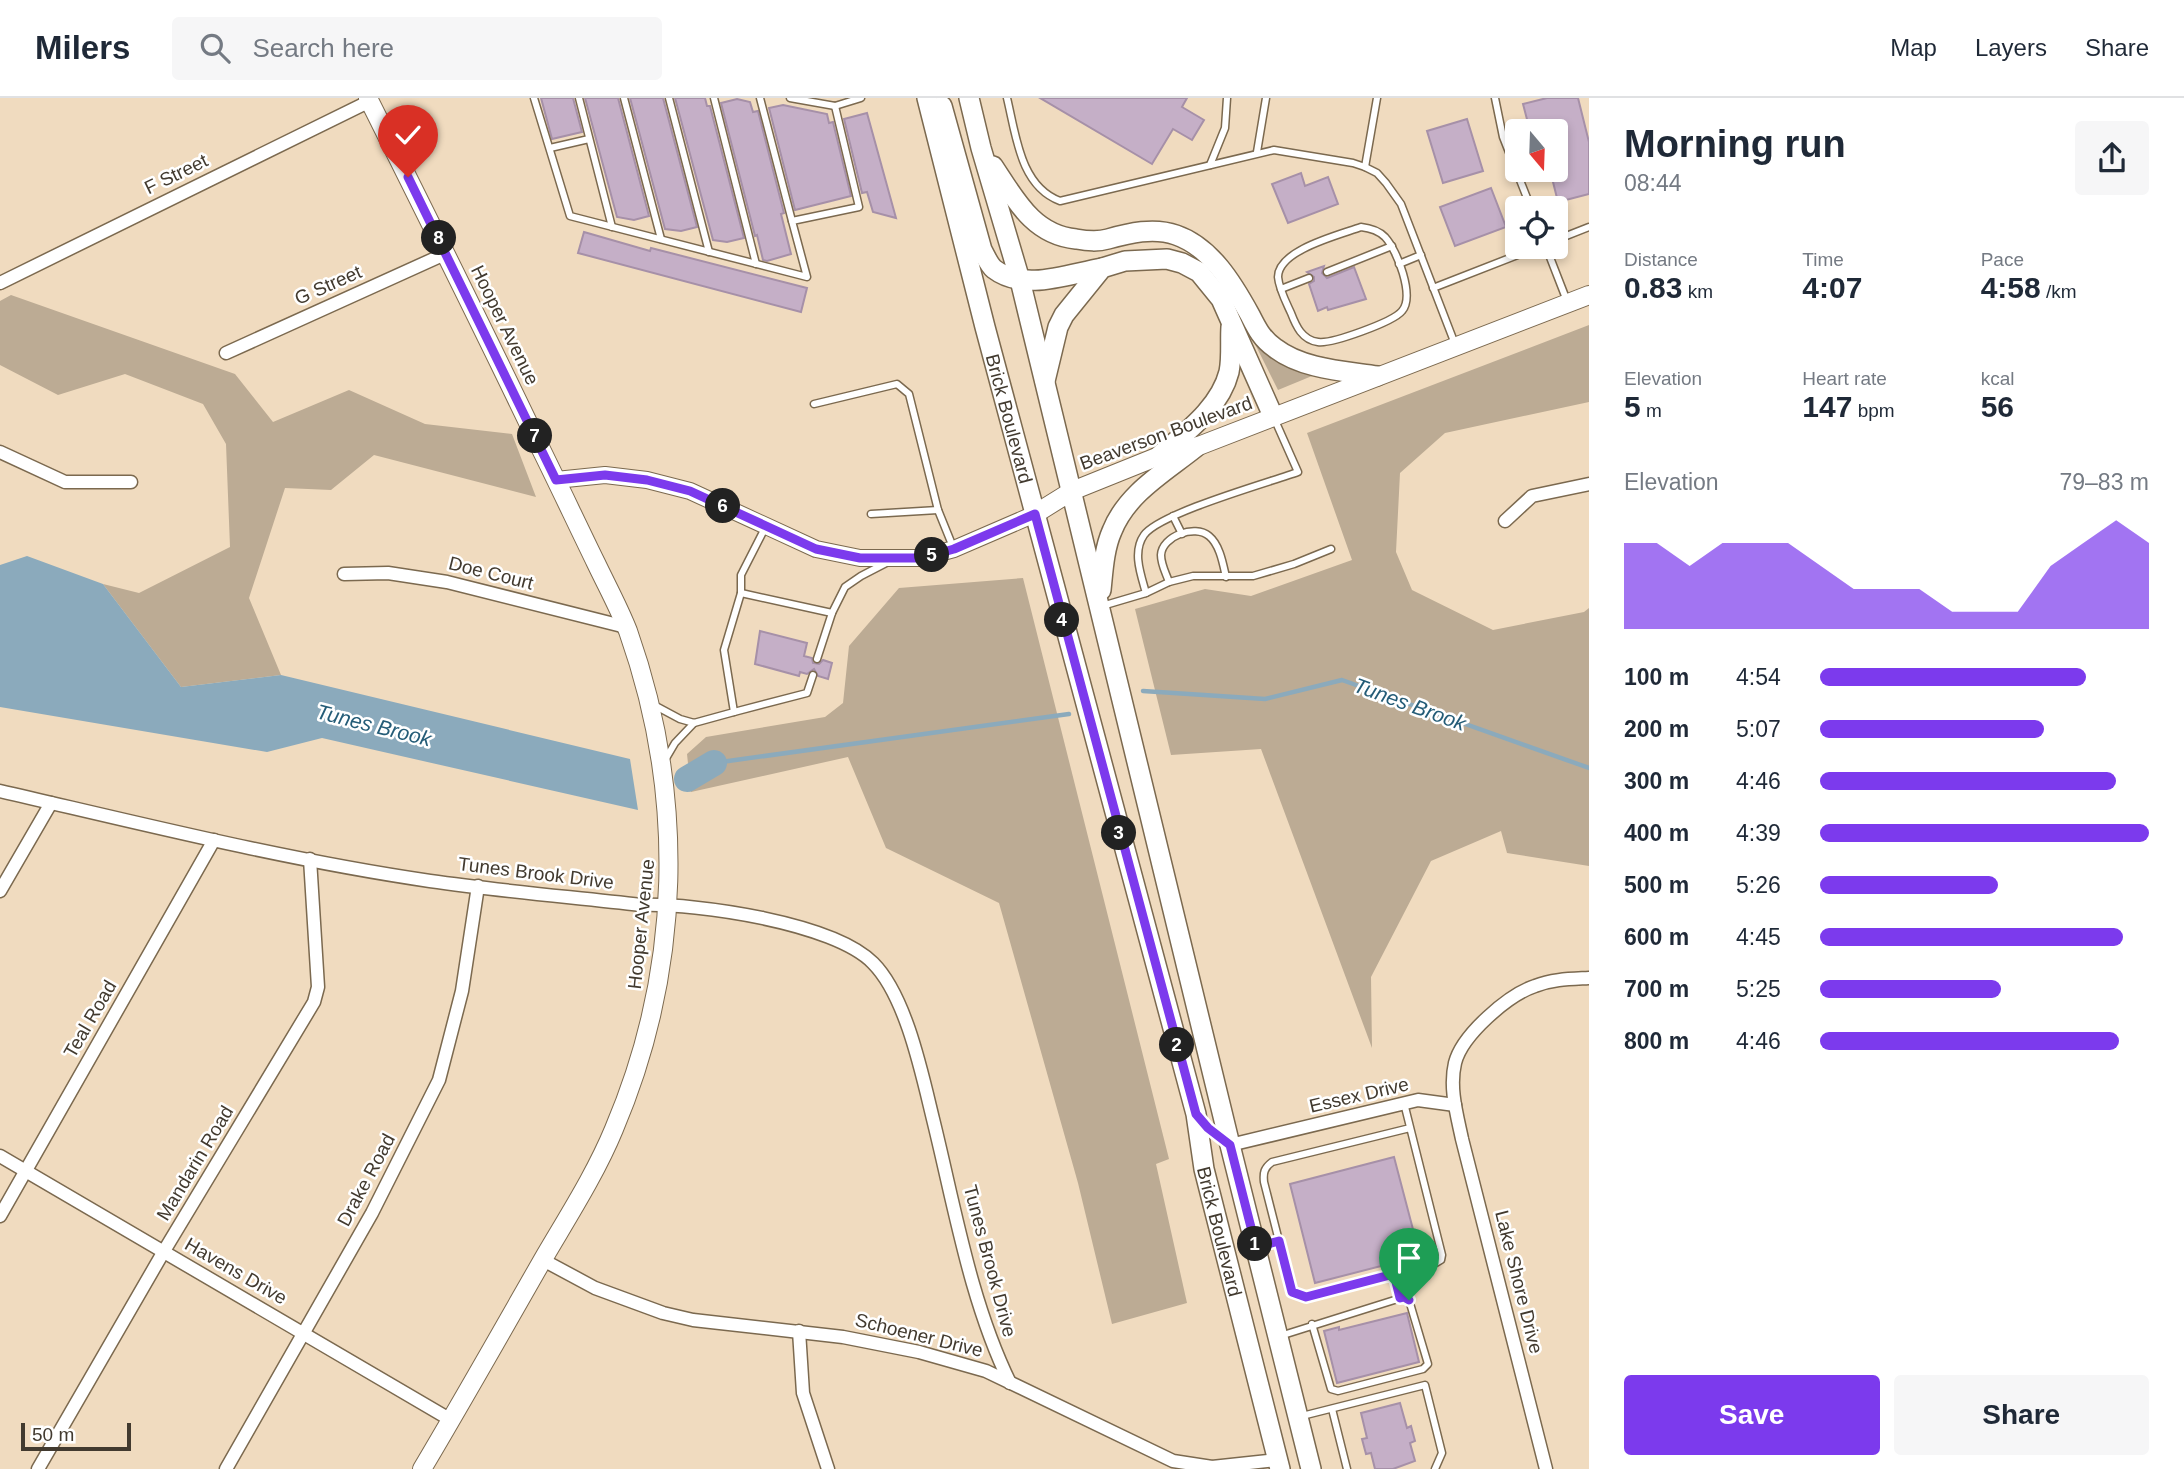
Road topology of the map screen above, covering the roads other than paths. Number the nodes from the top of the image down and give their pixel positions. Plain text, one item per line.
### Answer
1 (534, 98) edge
2 (579, 98) edge
3 (624, 98) edge
4 (670, 98) edge
5 (714, 98) edge
6 (760, 98) edge
7 (790, 98) edge
8 (861, 98) edge
9 (928, 98) edge
10 (940, 98) edge
11 (969, 98) edge
12 (1007, 98) edge
13 (1227, 98) edge
14 (1266, 98) edge
15 (1377, 98) edge
16 (1495, 98) edge
17 (369, 100) edge
18 (835, 106) junction
19 (589, 139) junction
20 (550, 148) junction
21 (981, 148) junction
22 (1256, 152) junction
23 (1210, 165) junction
24 (1365, 167) junction
25 (1526, 196) edge
26 (792, 221) junction
27 (612, 227) junction
28 (1589, 227) edge
29 (1568, 235) edge
30 (662, 239) junction
31 (1392, 246) junction
32 (709, 252) junction
33 (447, 253) junction
34 (1420, 256) junction
35 (1507, 259) edge
36 (1551, 259) edge
37 (756, 264) junction
38 (1399, 264) junction
39 (1102, 268) junction
40 (1327, 271) dead end
41 (1309, 278) dead end
42 (1020, 280) junction
43 (0, 283) edge
44 (1433, 288) junction
45 (1281, 289) junction
46 (1589, 295) edge
47 (1568, 303) junction
48 (1231, 323) junction
49 (1455, 345) junction
50 (226, 353) dead end
51 (1377, 376) junction
52 (1044, 385) junction
53 (814, 404) dead end
54 (1273, 416) junction
55 (1196, 447) junction
56 (0, 452) edge
57 (1159, 456) junction
58 (556, 480) junction
59 (131, 482) dead end
60 (1589, 484) edge
61 (1072, 491) junction
62 (938, 510) junction
63 (871, 514) dead end
64 (1035, 514) junction
65 (1173, 516) junction
66 (1506, 521) dead end
67 (766, 525) junction
68 (1182, 534) junction
69 (954, 549) junction
70 (1331, 549) dead end
71 (893, 560) junction
72 (344, 574) dead end
73 (1226, 577) junction
74 (1169, 582) junction
75 (741, 593) junction
76 (1146, 593) junction
77 (1100, 606) junction
78 (832, 613) junction
79 (626, 627) junction
80 (817, 659) dead end
81 (813, 675) dead end
82 (650, 703) junction
83 (734, 712) junction
84 (694, 723) junction
85 (663, 765) junction
86 (0, 792) edge
87 (51, 803) junction
88 (214, 840) junction
89 (310, 859) junction
90 (478, 886) junction
91 (0, 891) edge
92 (667, 904) junction
93 (1589, 978) edge
94 (1404, 1103) junction
95 (1455, 1105) junction
96 (1196, 1114) junction
97 (1410, 1128) junction
98 (1230, 1145) junction
99 (0, 1156) edge
100 (26, 1171) junction
101 (0, 1216) edge
102 (1279, 1241) junction
103 (1256, 1247) junction
104 (164, 1251) junction
105 (543, 1260) junction
106 (1394, 1274) junction
107 (1400, 1298) junction
108 (1312, 1324) junction
109 (799, 1331) junction
110 (304, 1333) junction
111 (1278, 1336) junction
112 (1010, 1383) junction
113 (1332, 1409) junction
114 (1298, 1417) junction
115 (451, 1420) junction
116 (1279, 1464) edge
117 (38, 1469) edge
118 (226, 1469) edge
119 (422, 1469) edge
120 (828, 1469) edge
121 (1311, 1469) edge
122 (1347, 1469) edge
123 (1435, 1469) edge
124 (1546, 1469) edge

1 - 20 lane
2 - 19 lane
3 - 30 lane
4 - 32 lane
5 - 37 lane
6 - 26 lane
7 - 18 lane
8 - 18 lane
9 - 64 main road, Brick Boulevard
10 - 42 main road
11 - 21 main road, Brick Boulevard
12 - 23 lane
13 - 23 lane
14 - 22 lane
15 - 24 lane
16 - 25 lane
17 - 33 main road, Hooper Avenue
17 - 43 street, F Street
18 - 26 lane
19 - 20 lane
19 - 27 lane
20 - 27 lane
21 - 42 main road, Brick Boulevard
21 - 51 main road
22 - 23 lane
22 - 24 lane
24 - 34 lane
26 - 37 lane
27 - 30 lane
28 - 29 lane
30 - 32 lane
31 - 38 lane
31 - 40 lane
31 - 45 lane
32 - 37 lane
33 - 50 street, G Street
33 - 58 main road, Hooper Avenue
34 - 38 lane
34 - 44 lane
35 - 44 lane
36 - 47 lane
38 - 45 lane
39 - 42 main road
39 - 48 main road
39 - 52 main road
41 - 45 lane
42 - 52 main road, Brick Boulevard
44 - 49 lane
46 - 47 main road, Beaverson Boulevard
47 - 49 main road, Beaverson Boulevard
48 - 54 main road
48 - 57 main road
49 - 51 main road, Beaverson Boulevard
51 - 54 main road, Beaverson Boulevard
52 - 61 main road, Brick Boulevard
53 - 62 lane
54 - 55 main road, Beaverson Boulevard
54 - 65 lane
55 - 57 main road, Beaverson Boulevard
55 - 77 main road
56 - 59 street
57 - 61 main road, Beaverson Boulevard
58 - 67 street, Beaverson Boulevard
58 - 79 main road, Hooper Avenue
60 - 66 street
61 - 64 main road, Beaverson Boulevard
61 - 77 main road, Brick Boulevard
62 - 63 lane
62 - 69 lane
64 - 69 street, Beaverson Boulevard
64 - 96 main road, Brick Boulevard
65 - 68 lane
65 - 76 lane
67 - 71 street, Beaverson Boulevard
67 - 75 lane
68 - 73 lane
68 - 74 lane
69 - 71 street, Beaverson Boulevard
70 - 73 lane
71 - 78 lane
72 - 79 street, Doe Court
73 - 74 lane
74 - 76 lane
75 - 78 lane
75 - 83 lane
76 - 77 lane
77 - 98 main road, Brick Boulevard
78 - 80 lane
79 - 82 main road, Hooper Avenue
81 - 83 lane
82 - 84 lane
82 - 85 main road, Hooper Avenue
83 - 84 lane
84 - 85 lane
85 - 92 main road, Hooper Avenue
86 - 87 street, Tunes Brook Drive
87 - 88 street, Tunes Brook Drive
87 - 91 street
88 - 89 street, Tunes Brook Drive
88 - 100 street, Teal Road
89 - 90 street, Tunes Brook Drive
89 - 104 street, Mandarin Road
90 - 92 street, Tunes Brook Drive
90 - 110 street, Drake Road
92 - 105 main road, Hooper Avenue
92 - 112 street, Tunes Brook Drive
93 - 95 street
94 - 95 street, Essex Drive
94 - 97 lane
94 - 98 street, Essex Drive
95 - 124 street, Lake Shore Drive
96 - 98 main road
96 - 116 main road, Brick Boulevard
97 - 102 lane
97 - 106 lane
98 - 103 main road, Brick Boulevard
99 - 100 street, Havens Drive
100 - 101 street, Teal Road
100 - 104 street, Havens Drive
102 - 103 lane
102 - 106 lane
103 - 111 main road, Brick Boulevard
104 - 110 street, Havens Drive
104 - 117 street, Mandarin Road
105 - 109 street, Schoener Drive
105 - 115 main road, Hooper Avenue
106 - 107 lane
107 - 108 lane
107 - 108 lane
108 - 111 lane
109 - 112 street, Schoener Drive
109 - 120 street
110 - 115 street, Havens Drive
110 - 118 street, Drake Road
111 - 114 main road, Brick Boulevard
112 - 116 street, Schoener Drive
113 - 114 lane
113 - 122 lane
113 - 123 lane
114 - 121 main road, Brick Boulevard
115 - 119 main road, Hooper Avenue

